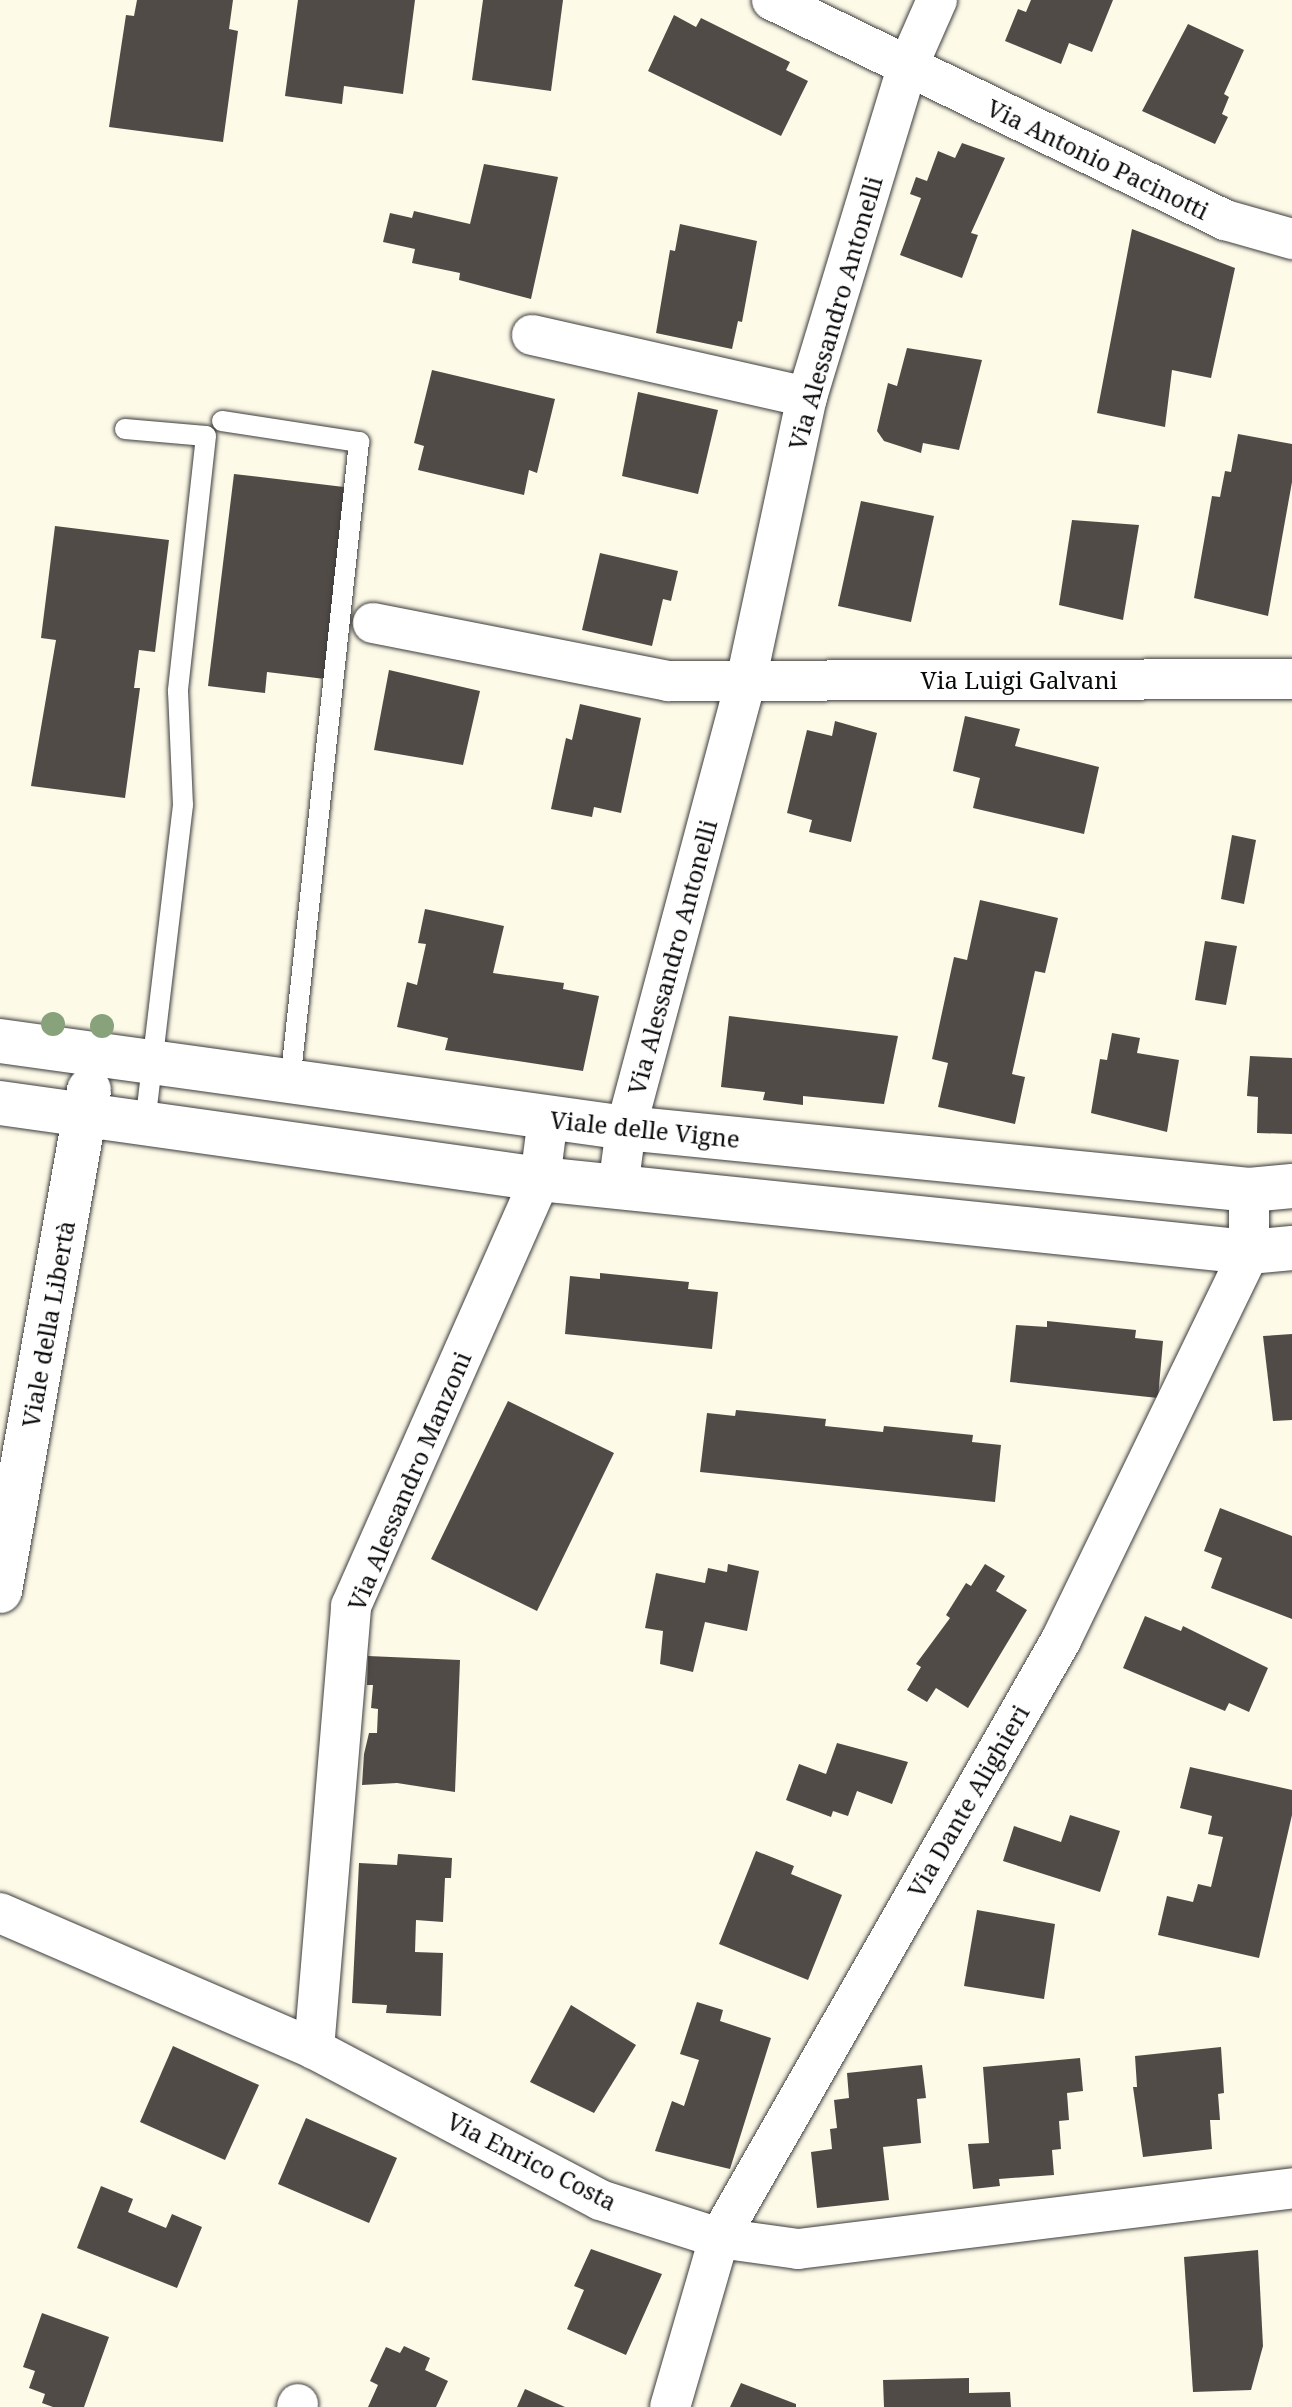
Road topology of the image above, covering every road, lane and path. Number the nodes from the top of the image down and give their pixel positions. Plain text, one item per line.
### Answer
1 (772, 0) edge
2 (937, 0) edge
3 (907, 68) junction
4 (1292, 239) edge
5 (532, 335) dead end
6 (807, 397) junction
7 (222, 421) dead end
8 (125, 429) dead end
9 (373, 623) dead end
10 (1292, 679) edge
11 (746, 681) junction
12 (0, 1041) edge
13 (94, 1056) junction
14 (155, 1064) junction
15 (290, 1083) junction
16 (0, 1103) edge
17 (85, 1117) junction
18 (548, 1118) junction
19 (145, 1125) junction
20 (626, 1128) junction
21 (540, 1179) junction
22 (1292, 1186) edge
23 (618, 1188) junction
24 (1249, 1190) junction
25 (1292, 1248) edge
26 (1249, 1252) junction
27 (1, 1576) edge
28 (0, 1913) edge
29 (314, 2049) junction
30 (1292, 2188) edge
31 (719, 2238) junction
32 (670, 2407) edge

1 - 3 street, Via Antonio Pacinotti
2 - 3 street, Via Alessandro Antonelli
3 - 4 street, Via Antonio Pacinotti
3 - 6 street, Via Alessandro Antonelli
5 - 6 street
6 - 11 street, Via Alessandro Antonelli
7 - 15 lane
8 - 14 lane
9 - 11 street
10 - 11 street, Via Luigi Galvani
11 - 20 street, Via Alessandro Antonelli
12 - 13 street, Viale delle Vigne
13 - 14 street, Viale delle Vigne
13 - 17 street, Viale della Libertà
14 - 15 street, Viale delle Vigne
14 - 19 lane
15 - 18 street, Viale delle Vigne
16 - 17 street
17 - 19 street
17 - 27 street, Viale della Libertà
18 - 20 street, Viale delle Vigne
18 - 21 street, Via Alessandro Manzoni
19 - 21 street
20 - 23 street, Via Alessandro Antonelli
20 - 24 street, Viale delle Vigne
21 - 23 street
21 - 29 street, Via Alessandro Manzoni
22 - 24 street, Viale delle Vigne
23 - 26 street
24 - 26 street, Via Dante Alighieri
25 - 26 street
26 - 31 street, Via Dante Alighieri
28 - 29 street, Via Enrico Costa
29 - 31 street, Via Enrico Costa
30 - 31 street, Via Enrico Costa
31 - 32 street, Via Dante Alighieri

